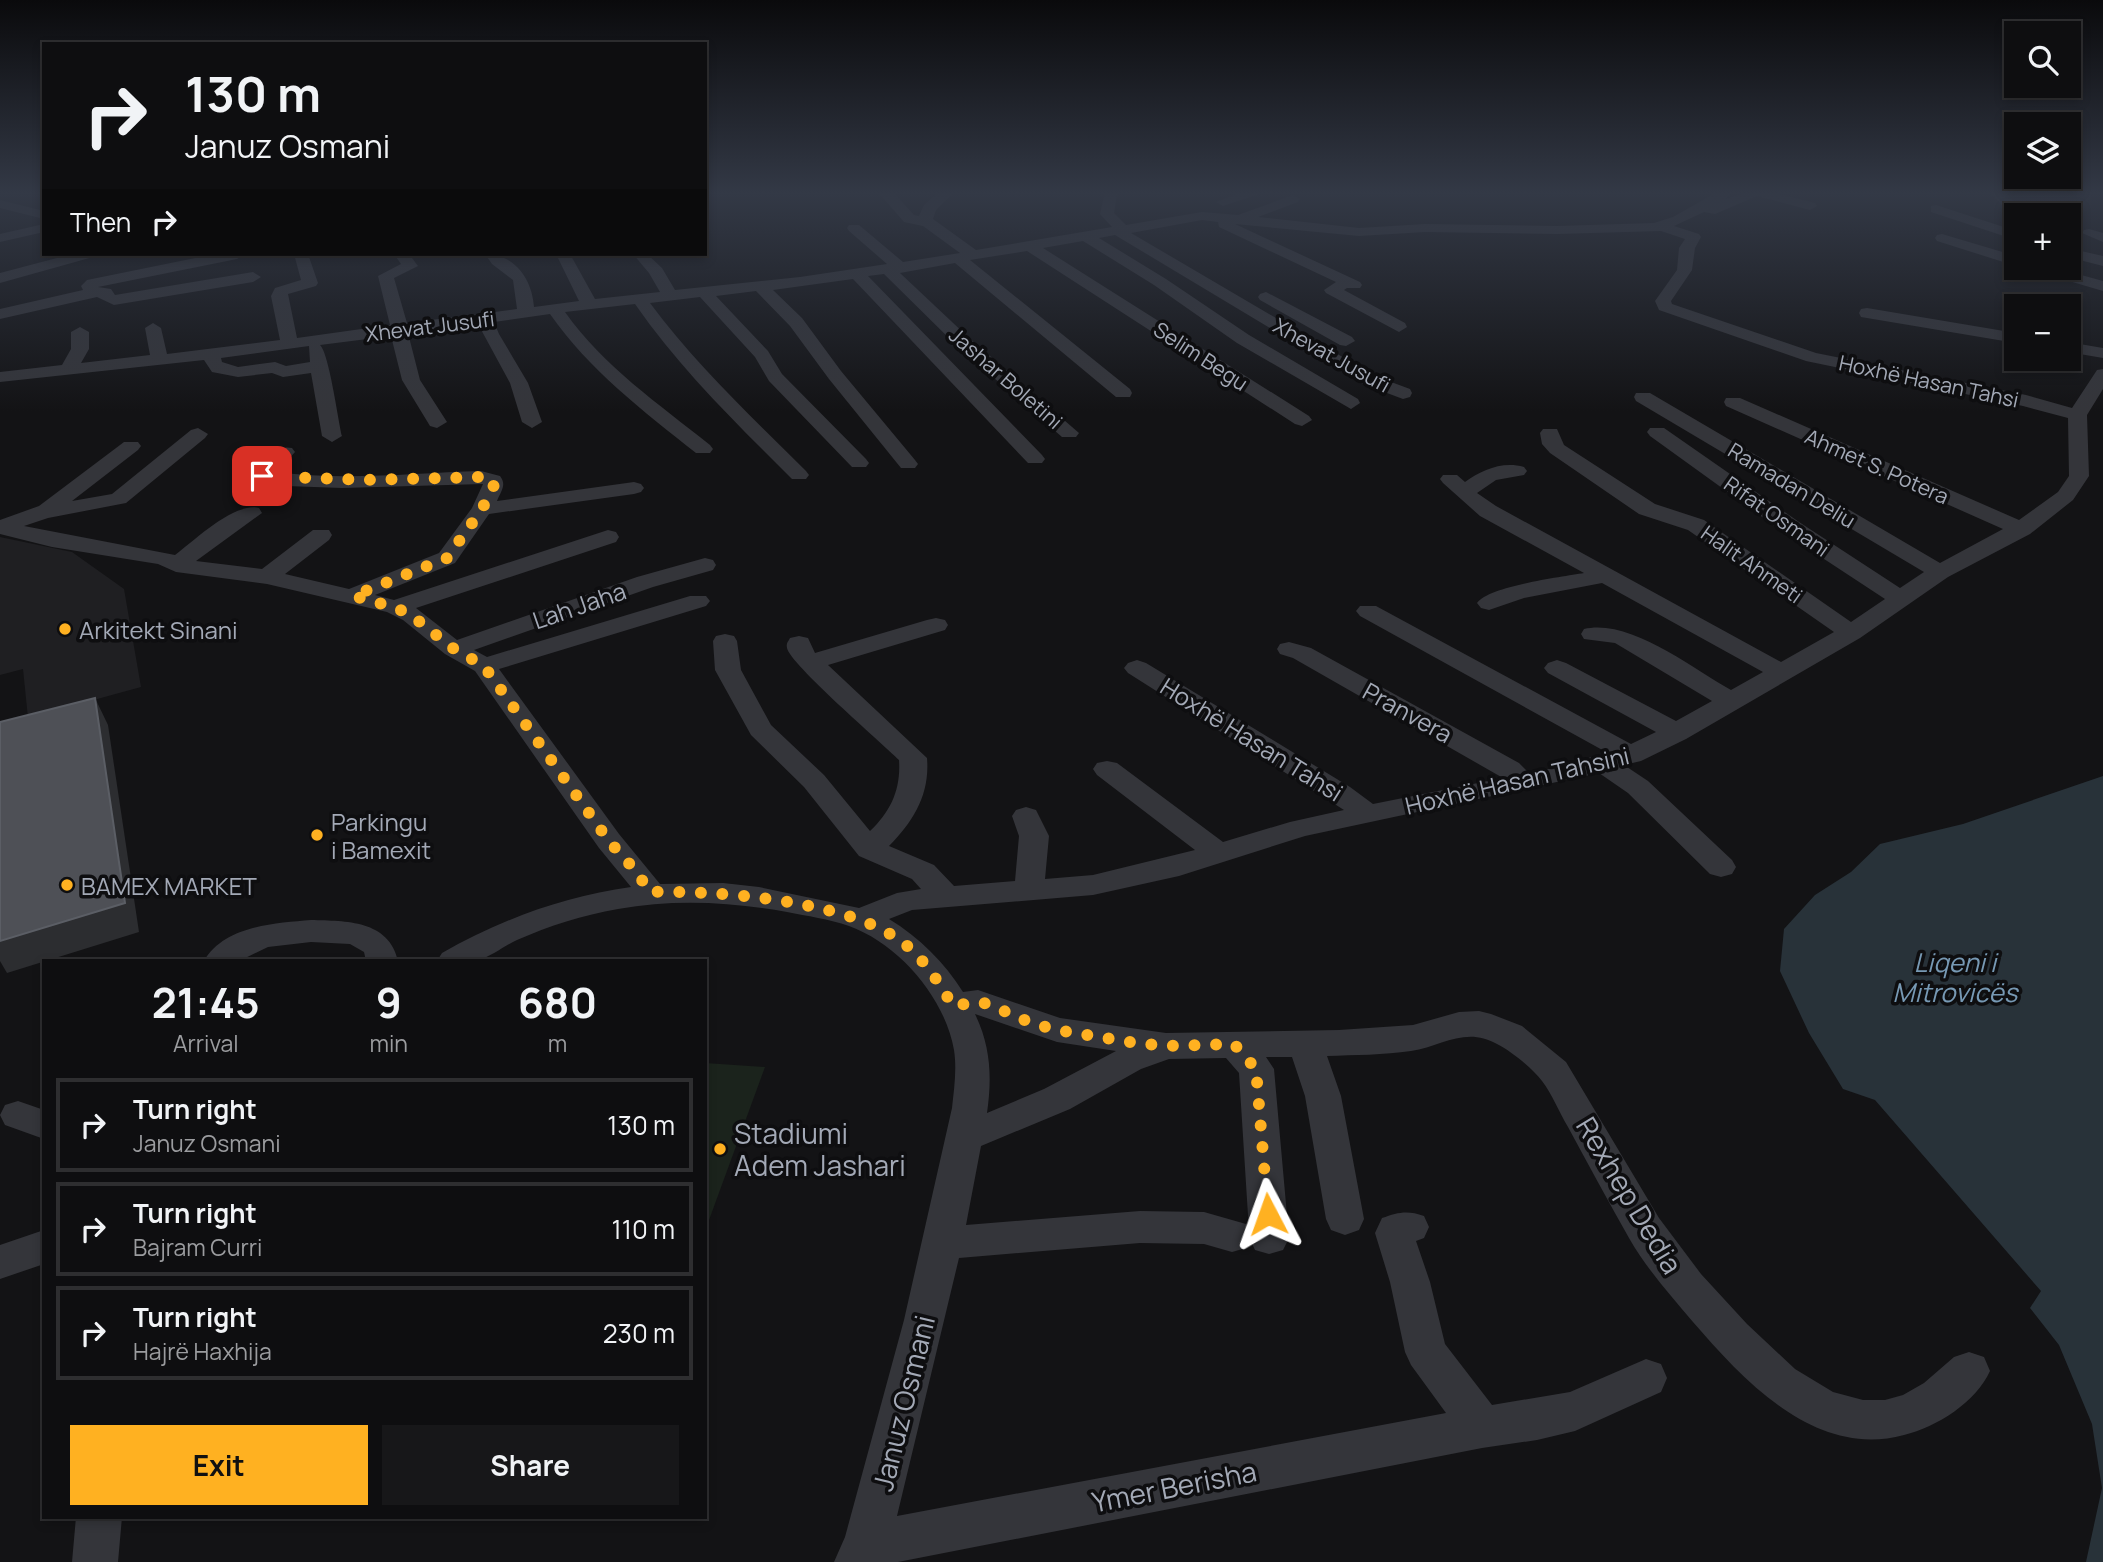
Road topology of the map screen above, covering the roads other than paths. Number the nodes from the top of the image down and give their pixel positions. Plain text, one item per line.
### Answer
1 (48, 265) edge
2 (183, 265) edge
3 (304, 265) edge
4 (409, 265) edge
5 (501, 265) edge
6 (568, 265) edge
7 (650, 265) edge
8 (907, 265) edge
9 (975, 265) edge
10 (1060, 265) edge
11 (1132, 265) edge
12 (1178, 265) edge
13 (1319, 265) edge
14 (1685, 265) edge
15 (899, 266) junction
16 (857, 274) junction
17 (253, 277) dead end
18 (0, 278) edge
19 (2081, 280) edge
20 (760, 286) junction
21 (1246, 286) dead end
22 (2103, 286) edge
23 (92, 293) junction
24 (705, 293) junction
25 (670, 296) junction
26 (639, 299) junction
27 (591, 304) junction
28 (554, 309) junction
29 (526, 313) junction
30 (1867, 313) dead end
31 (0, 314) edge
32 (485, 319) junction
33 (1399, 327) dead end
34 (153, 328) dead end
35 (398, 329) junction
36 (79, 332) dead end
37 (2004, 336) edge
38 (314, 341) junction
39 (1346, 341) dead end
40 (289, 344) junction
41 (2081, 349) edge
42 (2103, 353) edge
43 (212, 354) junction
44 (160, 360) junction
45 (320, 366) junction
46 (69, 369) junction
47 (2103, 374) edge
48 (0, 377) edge
49 (1123, 393) dead end
50 (1403, 393) dead end
51 (1643, 397) dead end
52 (1733, 402) dead end
53 (1351, 403) dead end
54 (2077, 415) junction
55 (1302, 420) dead end
56 (437, 422) dead end
57 (532, 422) dead end
58 (1657, 432) dead end
59 (1069, 433) dead end
60 (1549, 433) dead end
61 (198, 434) dead end
62 (332, 436) dead end
63 (131, 446) dead end
64 (703, 449) dead end
65 (285, 452) dead end
66 (1035, 459) dead end
67 (859, 463) dead end
68 (908, 464) dead end
69 (1517, 471) dead end
70 (799, 475) dead end
71 (634, 488) dead end
72 (482, 509) junction
73 (43, 512) junction
74 (251, 513) dead end
75 (0, 527) edge
76 (2022, 529) junction
77 (321, 535) dead end
78 (608, 537) dead end
79 (176, 565) junction
80 (705, 565) dead end
81 (1940, 572) junction
82 (1604, 576) junction
83 (267, 577) junction
84 (353, 596) junction
85 (1899, 598) junction
86 (698, 601) dead end
87 (1489, 603) dead end
88 (394, 607) junction
89 (1368, 611) dead end
90 (936, 625) dead end
91 (1851, 633) junction
92 (1593, 634) dead end
93 (725, 641) dead end
94 (454, 649) junction
95 (1289, 649) dead end
96 (484, 666) junction
97 (1137, 668) dead end
98 (1557, 668) dead end
99 (1781, 672) junction
100 (1730, 701) junction
101 (1677, 733) junction
102 (1631, 755) junction
103 (1602, 763) junction
104 (1107, 769) dead end
105 (1523, 782) junction
106 (1366, 813) junction
107 (1026, 816) dead end
108 (869, 849) junction
109 (1218, 853) junction
110 (1721, 867) dead end
111 (650, 892) junction
112 (1029, 892) junction
113 (946, 896) junction
114 (860, 919) junction
115 (222, 959) edge
116 (382, 959) edge
117 (457, 959) edge
118 (953, 1006) junction
119 (1305, 1043) junction
120 (1234, 1044) junction
121 (1166, 1046) junction
122 (964, 1138) junction
123 (1345, 1219) dead end
124 (1410, 1227) dead end
125 (943, 1242) junction
126 (42, 1248) edge
127 (0, 1262) edge
128 (1969, 1371) dead end
129 (1646, 1378) dead end
130 (1482, 1427) junction
131 (99, 1519) edge
132 (861, 1554) edge
133 (95, 1562) edge

1 - 18 street
2 - 23 street
3 - 40 street
4 - 35 street
5 - 29 street
6 - 27 street
7 - 25 street
8 - 15 street, Xhevat Jusufi
9 - 49 street
10 - 55 street, Selim Begu
11 - 53 street
12 - 50 street, Xhevat Jusufi
13 - 33 street
14 - 54 street, Hoxhë Hasan Tahsi
15 - 16 street, Xhevat Jusufi
15 - 59 street, Jashar Boletini
16 - 20 street, Xhevat Jusufi
16 - 66 street
17 - 23 street
19 - 22 street
20 - 24 street, Xhevat Jusufi
20 - 68 street
21 - 39 street
23 - 31 street
24 - 25 street, Xhevat Jusufi
24 - 67 street
25 - 26 street, Xhevat Jusufi
26 - 27 street, Xhevat Jusufi
26 - 70 street
27 - 28 street, Xhevat Jusufi
28 - 29 street, Xhevat Jusufi
28 - 64 street
29 - 32 street, Xhevat Jusufi
30 - 37 street
32 - 35 street, Xhevat Jusufi
32 - 57 street
34 - 44 street
35 - 38 street, Xhevat Jusufi
35 - 56 street
36 - 46 street
38 - 40 street, Xhevat Jusufi
38 - 45 street
40 - 43 street, Xhevat Jusufi
41 - 42 street
43 - 44 street, Xhevat Jusufi
43 - 45 street
44 - 46 street, Xhevat Jusufi
45 - 62 street
46 - 48 street, Xhevat Jusufi
47 - 54 street
51 - 81 street, Ramadan Deliu
52 - 76 street, Ahmet S. Potera
54 - 76 street, Hoxhë Hasan Tahsini
58 - 85 street, Rifat Osmani
60 - 91 street, Halit Ahmeti
61 - 73 street
63 - 73 street
65 - 72 street
69 - 82 street
71 - 72 street
72 - 84 street
73 - 75 street
74 - 79 street
75 - 79 street
76 - 81 street, Hoxhë Hasan Tahsini
77 - 83 street
78 - 88 street
79 - 83 street
80 - 94 street, Lah Jaha
81 - 85 street, Hoxhë Hasan Tahsini
82 - 87 street
82 - 99 street
83 - 84 street
84 - 88 street
85 - 91 street, Hoxhë Hasan Tahsini
86 - 96 street
88 - 94 street
89 - 102 street
90 - 108 street
91 - 99 street, Hoxhë Hasan Tahsini
92 - 100 street
93 - 108 street
94 - 96 street
95 - 105 street, Pranvera
96 - 111 street
97 - 106 street, Hoxhë Hasan Tahsi
98 - 101 street
99 - 100 street, Hoxhë Hasan Tahsini
100 - 101 street, Hoxhë Hasan Tahsini
101 - 102 street, Hoxhë Hasan Tahsini
102 - 103 street, Hoxhë Hasan Tahsini
103 - 105 street, Hoxhë Hasan Tahsini
103 - 110 street
104 - 109 street
105 - 106 street, Hoxhë Hasan Tahsini
106 - 109 street, Hoxhë Hasan Tahsini
107 - 112 street
108 - 113 street
109 - 112 street, Hoxhë Hasan Tahsini
111 - 114 street, Januz Osmani
111 - 117 street, Januz Osmani
112 - 113 street, Hoxhë Hasan Tahsini
113 - 114 street, Hoxhë Hasan Tahsini
114 - 118 street, Januz Osmani
115 - 116 street
118 - 121 street, Rexhep Dedia
118 - 122 street, Januz Osmani
119 - 120 street, Rexhep Dedia
119 - 123 street
119 - 128 street, Rexhep Dedia
120 - 121 street, Rexhep Dedia
120 - 125 street
121 - 122 street, Rexhep Dedia
122 - 125 street, Januz Osmani
124 - 130 street
125 - 132 street, Januz Osmani
126 - 127 street
129 - 130 street, Ymer Berisha
130 - 132 street, Ymer Berisha
131 - 133 street

